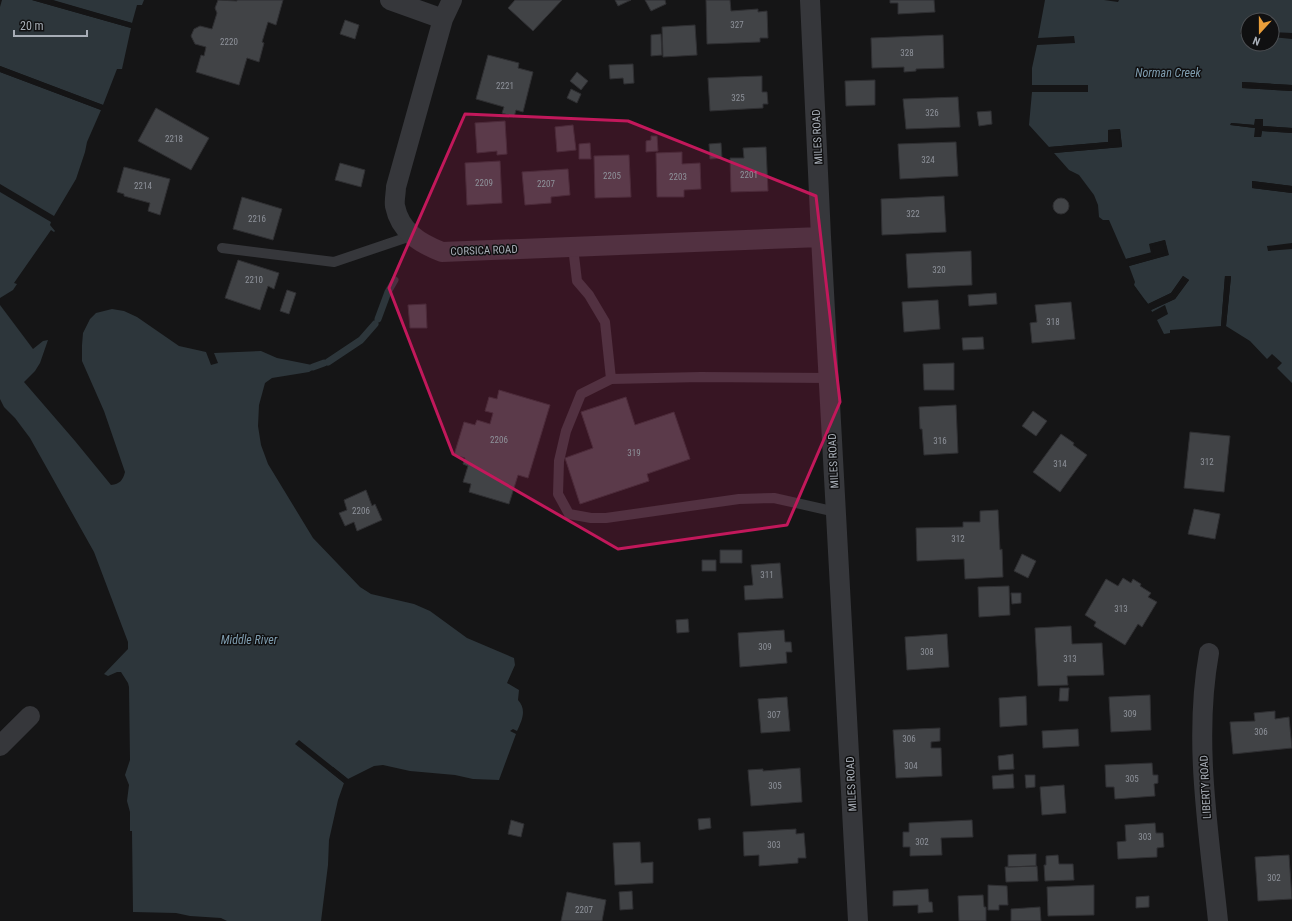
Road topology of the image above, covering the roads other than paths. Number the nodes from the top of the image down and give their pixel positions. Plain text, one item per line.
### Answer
1 (390, 0) edge
2 (452, 0) edge
3 (810, 0) edge
4 (443, 19) junction
5 (411, 236) junction
6 (821, 237) junction
7 (573, 247) junction
8 (222, 248) dead end
9 (829, 378) junction
10 (611, 379) junction
11 (836, 512) junction
12 (1210, 653) dead end
13 (30, 716) dead end
14 (2, 740) edge
15 (858, 921) edge
16 (1218, 921) edge

1 - 4 street
2 - 4 street
3 - 6 street, MILES ROAD
4 - 5 street, CORSICA ROAD
5 - 7 street, CORSICA ROAD
5 - 8 lane
6 - 7 street, CORSICA ROAD
6 - 9 street, MILES ROAD
7 - 10 lane
9 - 10 lane
9 - 11 street, MILES ROAD
10 - 11 lane
11 - 15 street, MILES ROAD
12 - 16 street, LIBERTY ROAD
13 - 14 street

